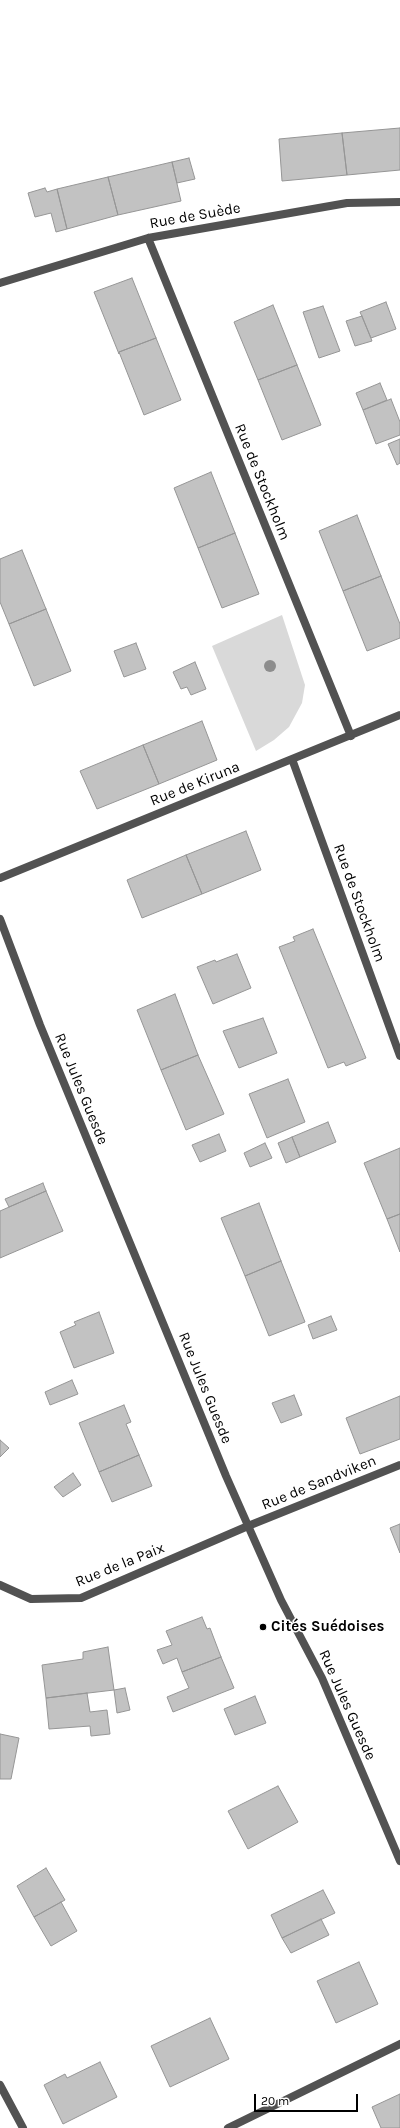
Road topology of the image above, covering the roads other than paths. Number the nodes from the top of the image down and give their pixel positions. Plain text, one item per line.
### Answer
1 (400, 202) edge
2 (148, 238) junction
3 (0, 283) edge
4 (400, 715) edge
5 (351, 736) junction
6 (292, 760) junction
7 (0, 878) edge
8 (0, 919) edge
9 (2, 929) edge
10 (400, 1056) edge
11 (400, 1465) edge
12 (248, 1526) junction
13 (0, 1585) edge
14 (400, 1861) edge
15 (400, 2044) edge
16 (0, 2085) edge
17 (23, 2128) edge
18 (228, 2128) edge

1 - 2 street, Rue de Suède
2 - 3 street, Rue de Suède
2 - 5 street, Rue de Stockholm
4 - 5 street, Rue de Kiruna
5 - 6 street, Rue de Kiruna
6 - 7 street, Rue de Kiruna
6 - 10 street, Rue de Stockholm
8 - 9 street, Rue Jules Guesde
9 - 12 street, Rue Jules Guesde
11 - 12 street, Rue de Sandviken
12 - 13 street, Rue de la Paix
12 - 14 street, Rue Jules Guesde
15 - 18 street
16 - 17 street

